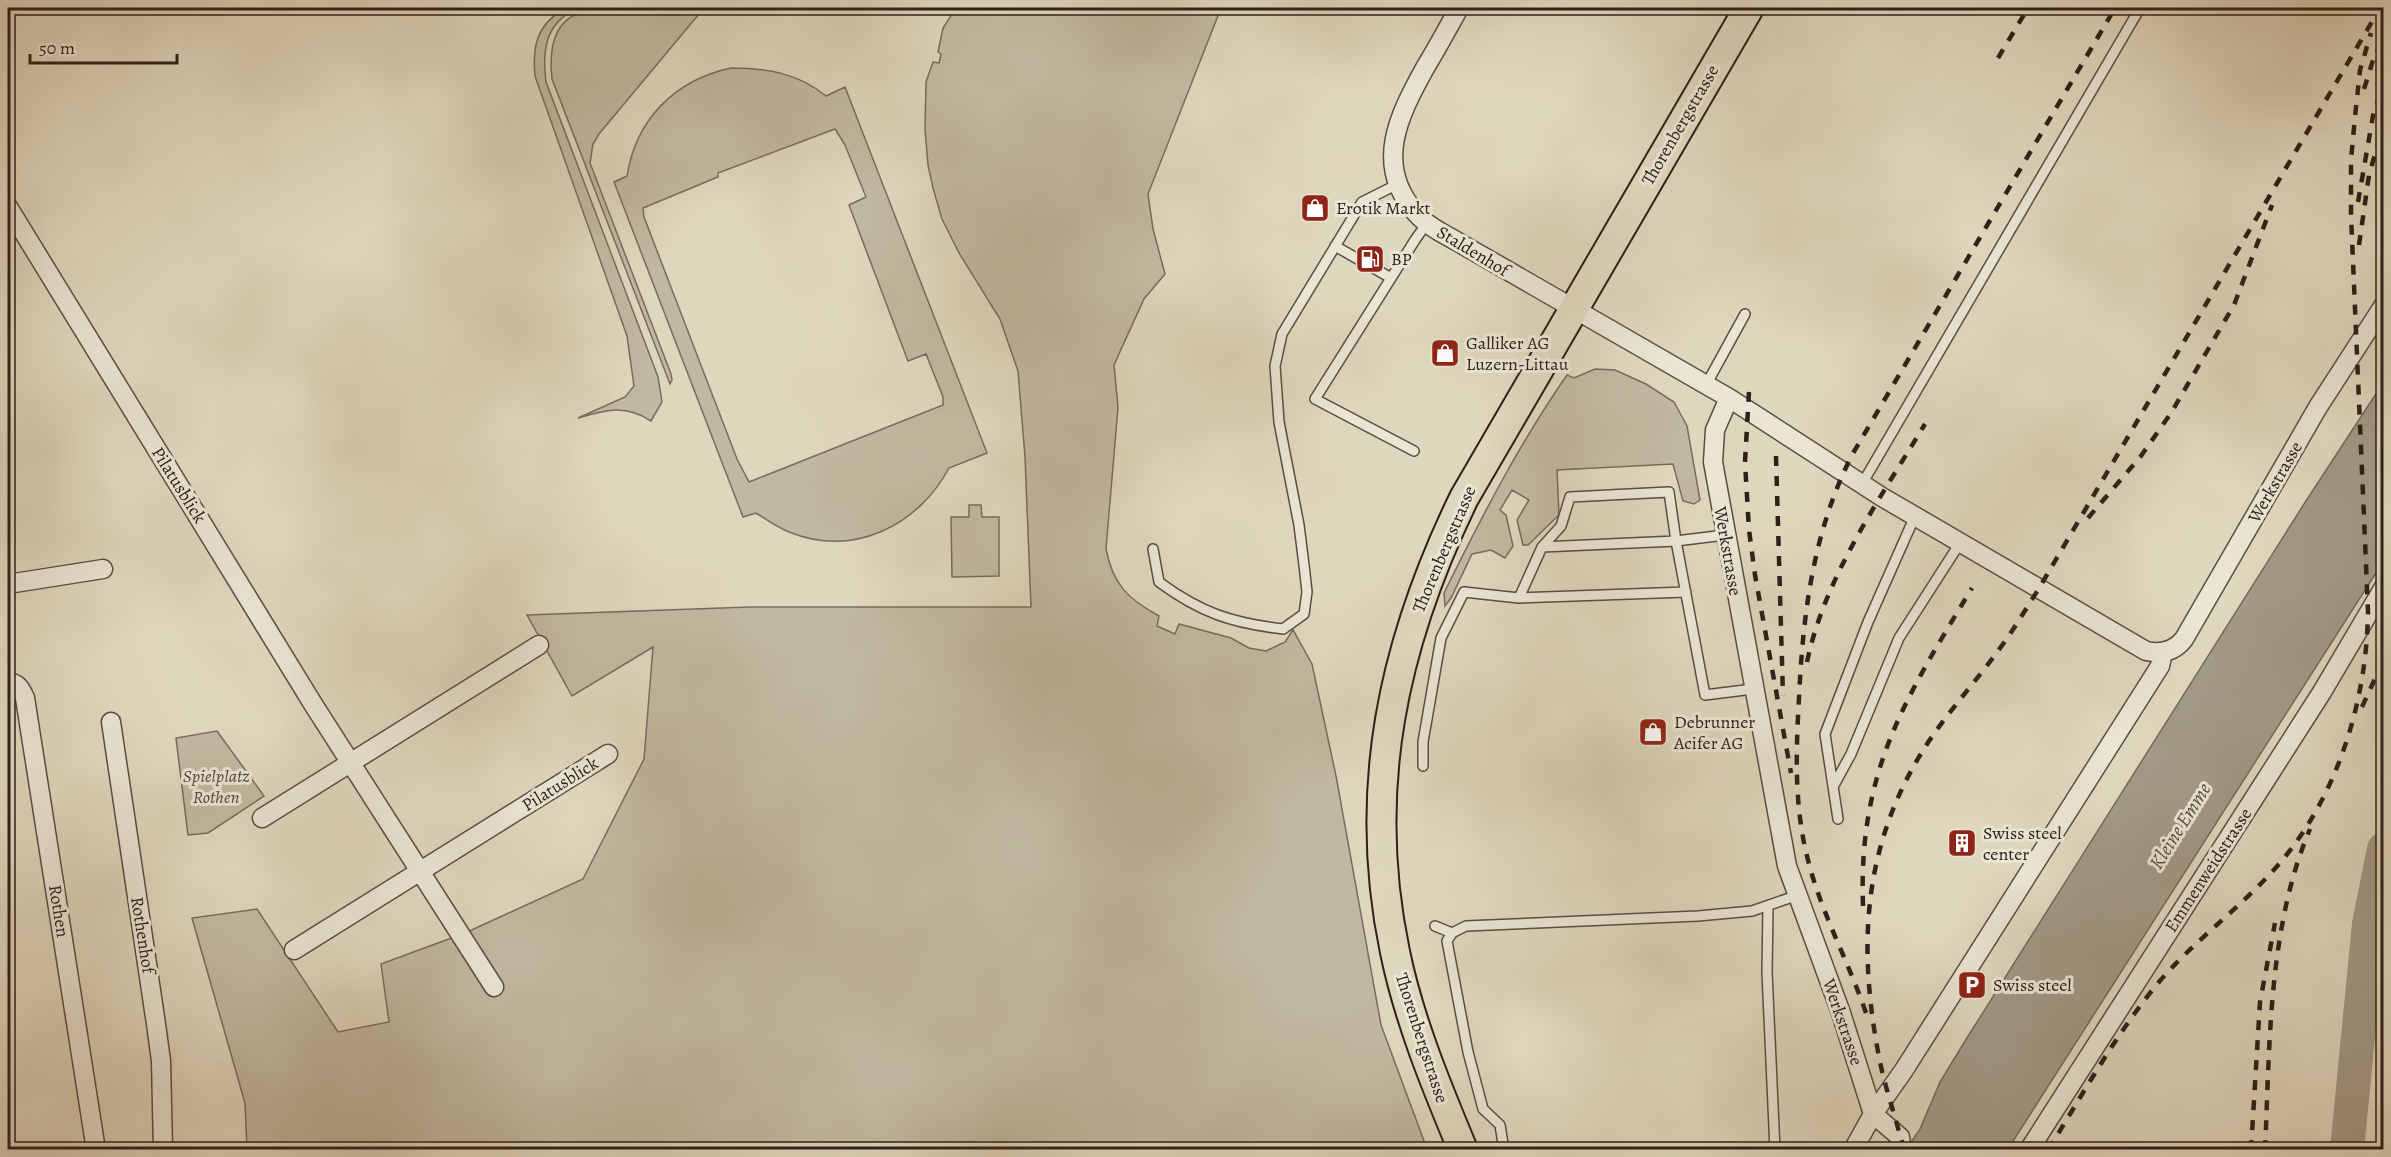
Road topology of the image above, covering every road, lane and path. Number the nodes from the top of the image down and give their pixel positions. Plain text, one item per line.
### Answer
1 (1460, 8) edge
2 (1749, 8) edge
3 (2140, 8) edge
4 (1398, 184) junction
5 (8, 207) edge
6 (1427, 223) junction
7 (1335, 246) junction
8 (1391, 278) junction
9 (2384, 304) edge
10 (1574, 310) junction
11 (1745, 314) dead end
12 (1706, 385) junction
13 (1729, 398) junction
14 (1414, 451) dead end
15 (1862, 484) junction
16 (1915, 516) junction
17 (1725, 535) junction
18 (1676, 541) junction
19 (1960, 543) junction
20 (1542, 547) junction
21 (1153, 549) dead end
22 (103, 569) dead end
23 (8, 584) edge
24 (2384, 588) edge
25 (1686, 592) junction
26 (1518, 598) junction
27 (539, 645) dead end
28 (2163, 652) junction
29 (8, 682) edge
30 (1753, 689) junction
31 (111, 722) dead end
32 (608, 754) dead end
33 (351, 763) junction
34 (1423, 766) dead end
35 (1833, 787) junction
36 (262, 818) dead end
37 (1838, 819) dead end
38 (420, 872) junction
39 (1798, 896) junction
40 (1768, 906) junction
41 (1435, 926) dead end
42 (1452, 933) junction
43 (294, 950) dead end
44 (494, 987) dead end
45 (1873, 1114) junction
46 (1902, 1146) edge
47 (96, 1149) edge
48 (163, 1149) edge
49 (1463, 1149) edge
50 (1504, 1149) edge
51 (1775, 1149) edge
52 (1853, 1149) edge
53 (2029, 1149) edge

1 - 4 street, Staldenhof
2 - 10 main road, Thorenbergstrasse
3 - 15 lane
4 - 6 street, Staldenhof
4 - 7 lane
5 - 33 street, Pilatusblick
6 - 8 lane
6 - 10 street, Staldenhof
7 - 8 lane
7 - 21 lane
8 - 14 lane
9 - 28 street, Werkstrasse
10 - 12 street
10 - 49 main road, Thorenbergstrasse
11 - 12 lane
12 - 13 street
13 - 15 street
13 - 17 street, Werkstrasse
15 - 16 street
16 - 19 street
16 - 35 lane
17 - 18 lane
17 - 30 street, Werkstrasse
18 - 20 lane
18 - 20 lane
18 - 25 lane
19 - 28 street
19 - 35 lane
20 - 26 lane
22 - 23 street
24 - 53 street, Emmenweidstrasse
25 - 26 lane
25 - 30 lane
26 - 34 lane
27 - 33 street
28 - 45 street
29 - 47 street, Rothen
30 - 39 street, Werkstrasse
31 - 48 street, Rothenhof
32 - 38 street, Pilatusblick
33 - 36 street
33 - 38 street, Pilatusblick
35 - 37 lane
38 - 43 street, Pilatusblick
38 - 44 street, Pilatusblick
39 - 40 lane
39 - 45 street, Werkstrasse
40 - 42 lane
40 - 51 lane
41 - 42 lane
42 - 50 lane
45 - 46 street
45 - 52 street

